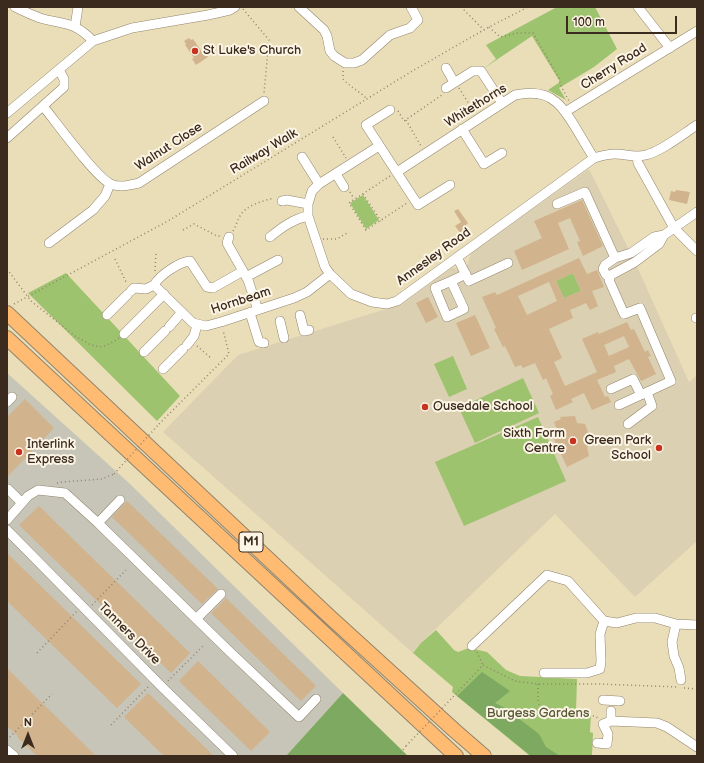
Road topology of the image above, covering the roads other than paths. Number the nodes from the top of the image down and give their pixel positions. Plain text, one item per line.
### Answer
1 (15, 7) edge
2 (78, 7) edge
3 (299, 7) edge
4 (411, 7) edge
5 (638, 7) edge
6 (231, 8) edge
7 (75, 27) junction
8 (697, 31) edge
9 (94, 41) junction
10 (670, 48) junction
11 (446, 68) dead end
12 (59, 70) junction
13 (455, 82) junction
14 (446, 90) road end
15 (264, 101) road end
16 (502, 103) junction
17 (43, 106) junction
18 (390, 110) road end
19 (565, 112) junction
20 (7, 114) edge
21 (697, 125) edge
22 (462, 130) junction
23 (7, 138) edge
24 (379, 146) junction
25 (502, 153) dead end
26 (302, 157) dead end
27 (637, 157) junction
28 (594, 158) junction
29 (336, 174) junction
30 (393, 174) junction
31 (110, 184) junction
32 (320, 184) junction
33 (450, 184) dead end
34 (344, 187) dead end
35 (282, 201) road end
36 (308, 204) junction
37 (557, 204) dead end
38 (697, 212) edge
39 (308, 216) junction
40 (674, 228) junction
41 (664, 235) junction
42 (229, 237) road end
43 (270, 237) dead end
44 (49, 243) dead end
45 (697, 251) edge
46 (457, 257) junction
47 (615, 258) junction
48 (278, 260) dead end
49 (508, 263) dead end
50 (244, 274) junction
51 (330, 274) junction
52 (466, 274) junction
53 (611, 275) junction
54 (451, 281) dead end
55 (150, 285) junction
56 (164, 294) junction
57 (294, 298) junction
58 (275, 304) junction
59 (9, 309) edge
60 (182, 312) junction
61 (254, 312) junction
62 (107, 314) dead end
63 (197, 325) junction
64 (310, 330) dead end
65 (124, 334) road end
66 (7, 338) edge
67 (284, 338) dead end
68 (264, 343) dead end
69 (144, 352) dead end
70 (163, 369) dead end
71 (611, 389) dead end
72 (644, 393) junction
73 (619, 405) dead end
74 (628, 424) dead end
75 (8, 489) dead end
76 (120, 500) dead end
77 (22, 503) junction
78 (7, 520) edge
79 (98, 523) junction
80 (7, 530) edge
81 (221, 594) dead end
82 (196, 619) junction
83 (604, 621) junction
84 (676, 624) junction
85 (697, 625) edge
86 (472, 646) road end
87 (544, 673) dead end
88 (681, 680) dead end
89 (316, 699) dead end
90 (611, 704) dead end
91 (607, 723) junction
92 (597, 743) dead end
93 (697, 747) edge
94 (7, 750) edge
95 (697, 752) edge
96 (14, 756) edge
97 (233, 756) edge
98 (456, 756) edge
99 (484, 756) edge
100 (696, 756) edge

1 - 7 street
2 - 7 street
3 - 4 street
5 - 10 street
6 - 9 street
7 - 9 street
8 - 10 street, Cherry Road
9 - 12 street
10 - 19 street, Cherry Road
11 - 13 street
12 - 17 street
12 - 20 street
13 - 14 street
13 - 16 street
15 - 31 street, Walnut Close
16 - 19 street, Whitethorns
16 - 22 street, Whitethorns
17 - 23 street
17 - 31 street
18 - 24 street
19 - 28 street, Whitethorns
21 - 27 street, Annesley Road
22 - 25 street
22 - 30 street, Whitethorns
24 - 29 street, Annesley Road
24 - 30 street
26 - 32 street
27 - 28 street, Annesley Road
27 - 40 street
28 - 46 street, Annesley Road
29 - 32 street, Annesley Road
29 - 34 street
30 - 33 street
31 - 44 street
32 - 36 street, Annesley Road
35 - 36 street
36 - 39 street, Annesley Road
37 - 47 street
38 - 40 street
39 - 43 street
39 - 51 street, Annesley Road
40 - 41 street
40 - 45 street
41 - 47 street
41 - 53 street
42 - 50 street
46 - 51 street, Annesley Road
46 - 52 street
47 - 53 street
48 - 50 street
49 - 52 street
50 - 55 street
50 - 61 street
51 - 57 street, Hornbeam
52 - 54 street
53 - 72 street
55 - 56 street, Hornbeam
55 - 62 street
56 - 60 street, Hornbeam
56 - 65 street
57 - 58 street, Hornbeam
57 - 64 street
58 - 61 street, Hornbeam
58 - 67 street
59 - 99 highway, M1
60 - 63 street, Hornbeam
60 - 69 street
61 - 63 street, Hornbeam
61 - 68 street
63 - 70 street
66 - 98 highway, M1
71 - 72 street
72 - 73 street
72 - 74 street
75 - 77 street
76 - 79 street
77 - 78 street
77 - 79 street
79 - 82 street
80 - 97 street, Tanners Drive
81 - 82 street
82 - 89 street
83 - 84 street
83 - 86 street
83 - 87 street
84 - 85 street
84 - 88 street
90 - 91 street
91 - 92 street
91 - 93 street
94 - 96 street
95 - 100 street

